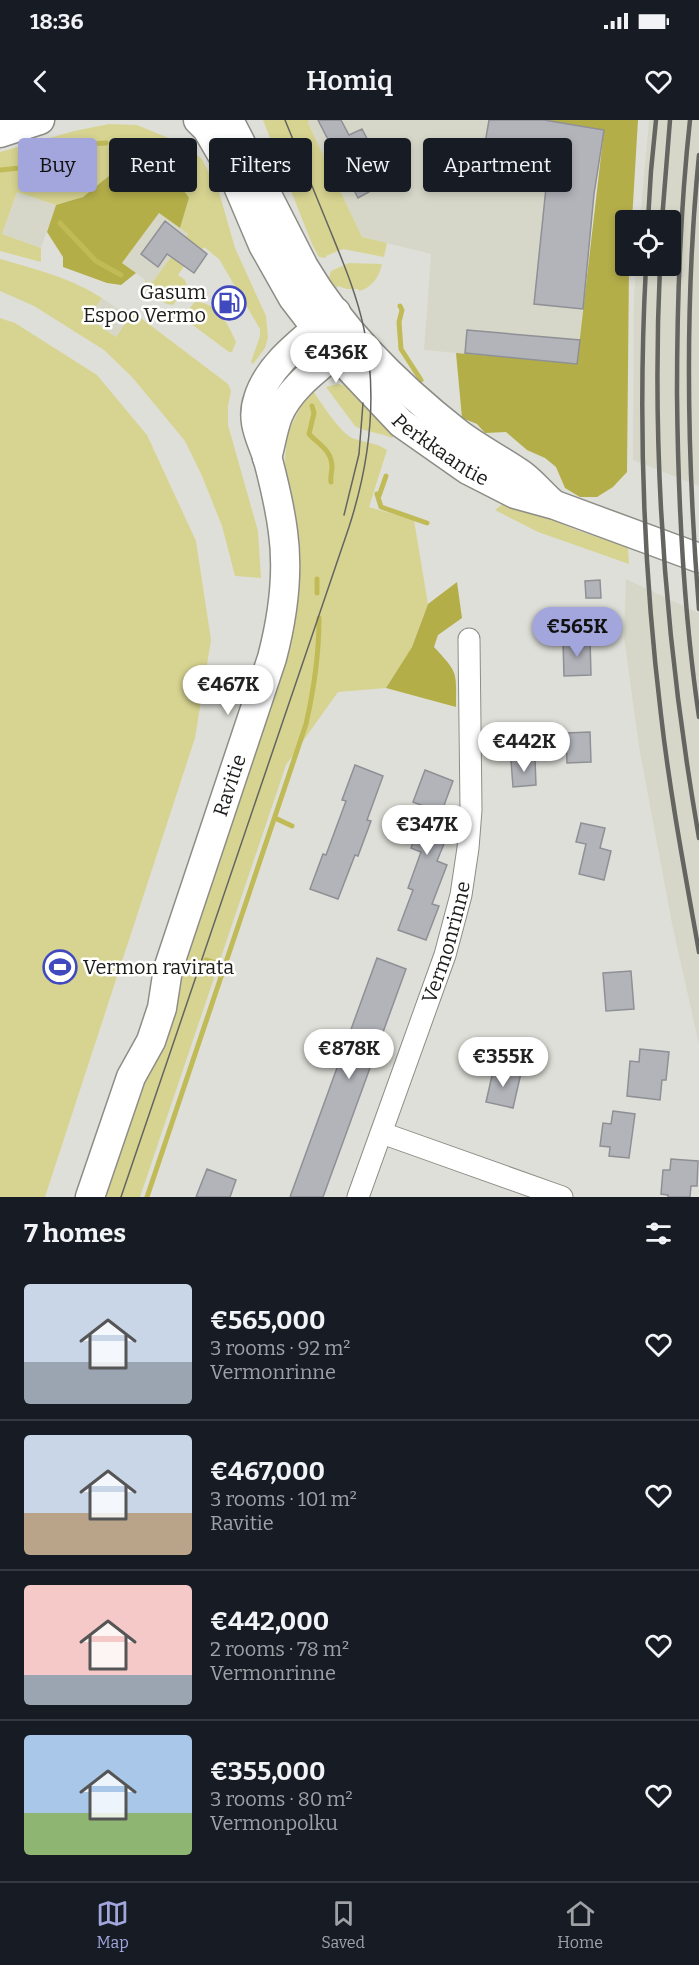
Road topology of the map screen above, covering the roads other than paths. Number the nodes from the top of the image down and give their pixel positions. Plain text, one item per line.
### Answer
1 (40, 120) edge
2 (198, 120) edge
3 (229, 120) edge
4 (0, 133) edge
5 (326, 321) junction
6 (346, 345) junction
7 (267, 458) junction
8 (699, 558) edge
9 (468, 639) dead end
10 (381, 1133) junction
11 (90, 1197) edge
12 (358, 1197) edge
13 (562, 1197) edge

1 - 4 street
2 - 5 street, Perkkaantie
3 - 5 street, Perkkaantie
5 - 6 street, Perkkaantie
5 - 7 street, Ravitie
6 - 7 street, Ravitie
6 - 8 street, Perkkaantie
7 - 11 street, Ravitie
9 - 10 street, Vermonrinne
10 - 12 street, Vermonrinne
10 - 13 street

